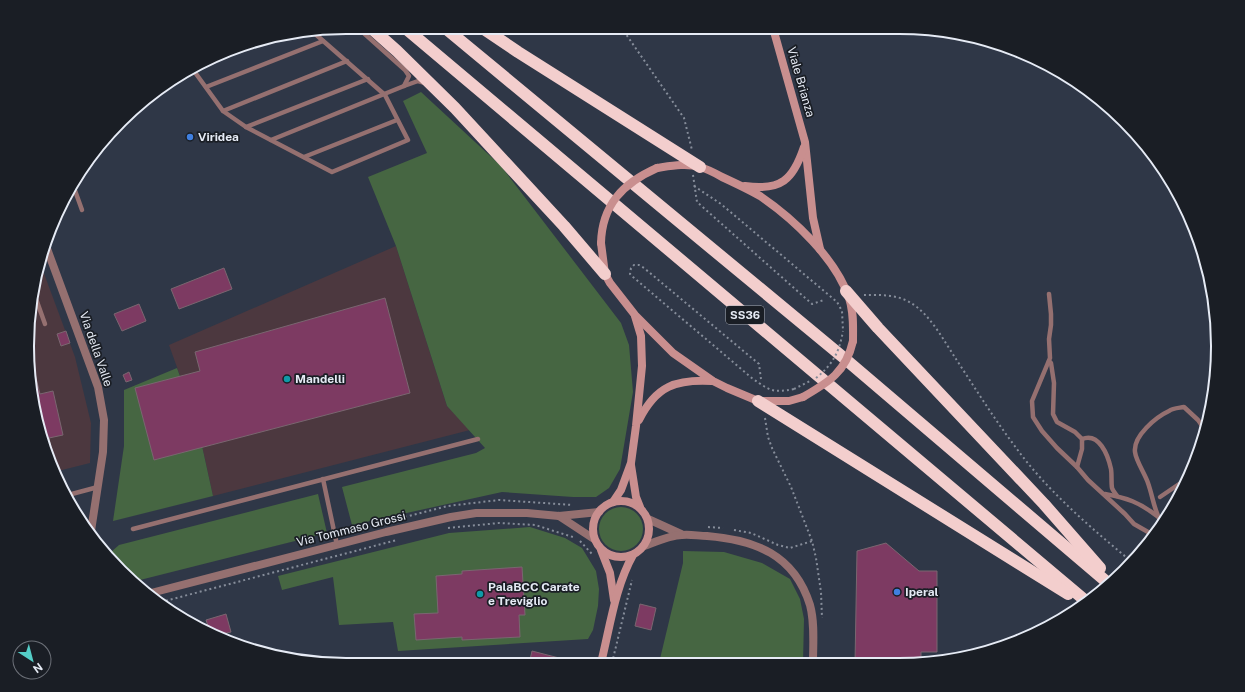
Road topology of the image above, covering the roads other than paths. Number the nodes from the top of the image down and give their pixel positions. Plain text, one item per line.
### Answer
1 (365, 34) edge
2 (378, 34) edge
3 (412, 34) edge
4 (452, 34) edge
5 (491, 34) edge
6 (775, 34) edge
7 (317, 36) edge
8 (323, 41) junction
9 (347, 61) junction
10 (196, 73) edge
11 (368, 79) junction
12 (432, 85) junction
13 (404, 86) junction
14 (206, 88) junction
15 (385, 95) junction
16 (223, 111) junction
17 (398, 120) junction
18 (246, 127) junction
19 (270, 140) junction
20 (805, 142) junction
21 (304, 157) junction
22 (696, 171) junction
23 (740, 185) junction
24 (75, 191) edge
25 (82, 210) dead end
26 (820, 251) junction
27 (47, 257) edge
28 (605, 274) junction
29 (846, 292) junction
30 (1049, 294) dead end
31 (37, 303) edge
32 (635, 315) junction
33 (45, 324) dead end
34 (1049, 360) junction
35 (713, 381) junction
36 (758, 401) junction
37 (1201, 424) edge
38 (636, 426) junction
39 (478, 439) dead end
40 (1082, 439) junction
41 (631, 463) junction
42 (1078, 467) junction
43 (323, 479) junction
44 (1179, 484) edge
45 (98, 487) junction
46 (72, 494) edge
47 (1103, 494) junction
48 (1117, 496) junction
49 (1160, 497) dead end
50 (613, 502) junction
51 (640, 507) junction
52 (598, 512) junction
53 (559, 516) junction
54 (1157, 516) joint
55 (648, 518) junction
56 (91, 525) edge
57 (133, 529) dead end
58 (1149, 532) edge
59 (681, 534) junction
60 (594, 539) junction
61 (338, 545) junction
62 (644, 546) junction
63 (601, 549) junction
64 (633, 555) junction
65 (1108, 578) edge
66 (1105, 581) edge
67 (154, 592) edge
68 (1082, 598) edge
69 (1079, 601) edge
70 (615, 604) junction
71 (602, 658) edge
72 (813, 658) edge

1 - 13 lane
2 - 12 highway
3 - 68 highway, SS36
4 - 66 highway, SS36
5 - 22 highway
6 - 20 main road, Viale Brianza
7 - 8 lane
8 - 9 lane
8 - 14 lane
9 - 11 lane
9 - 16 lane
10 - 14 lane
11 - 15 lane
11 - 18 lane
12 - 13 lane
12 - 28 highway
13 - 15 lane
14 - 16 lane
15 - 17 lane
15 - 19 lane
16 - 18 lane
17 - 21 lane
17 - 21 lane
18 - 19 lane
19 - 21 lane
20 - 23 main road
20 - 26 main road, Viale Brianza
22 - 23 main road
22 - 28 main road, bridge
23 - 26 main road
24 - 25 lane
26 - 29 main road
27 - 45 street, Via della Valle
28 - 32 main road
29 - 36 main road, bridge
29 - 65 highway
30 - 34 lane
31 - 33 lane
32 - 35 main road
32 - 38 main road
34 - 40 lane
34 - 42 lane
35 - 36 main road
35 - 38 main road
36 - 69 highway
37 - 54 lane
38 - 41 main road
39 - 43 lane
40 - 42 lane
40 - 48 lane
41 - 50 main road
41 - 51 main road
42 - 47 lane
43 - 57 lane
43 - 61 lane
44 - 49 lane
45 - 46 lane
45 - 56 street, Via della Valle
47 - 48 lane
47 - 58 lane
48 - 54 lane
50 - 51 main road
50 - 52 main road
51 - 55 main road
52 - 53 street, Via Tommaso Grossi
52 - 60 main road
53 - 60 street, Via Tommaso Grossi
53 - 61 street, Via Tommaso Grossi
55 - 59 street
55 - 62 main road
59 - 62 street
59 - 72 street
60 - 63 main road
61 - 67 street, Via Tommaso Grossi
62 - 64 main road
63 - 64 main road
63 - 70 main road
64 - 70 main road
70 - 71 main road

